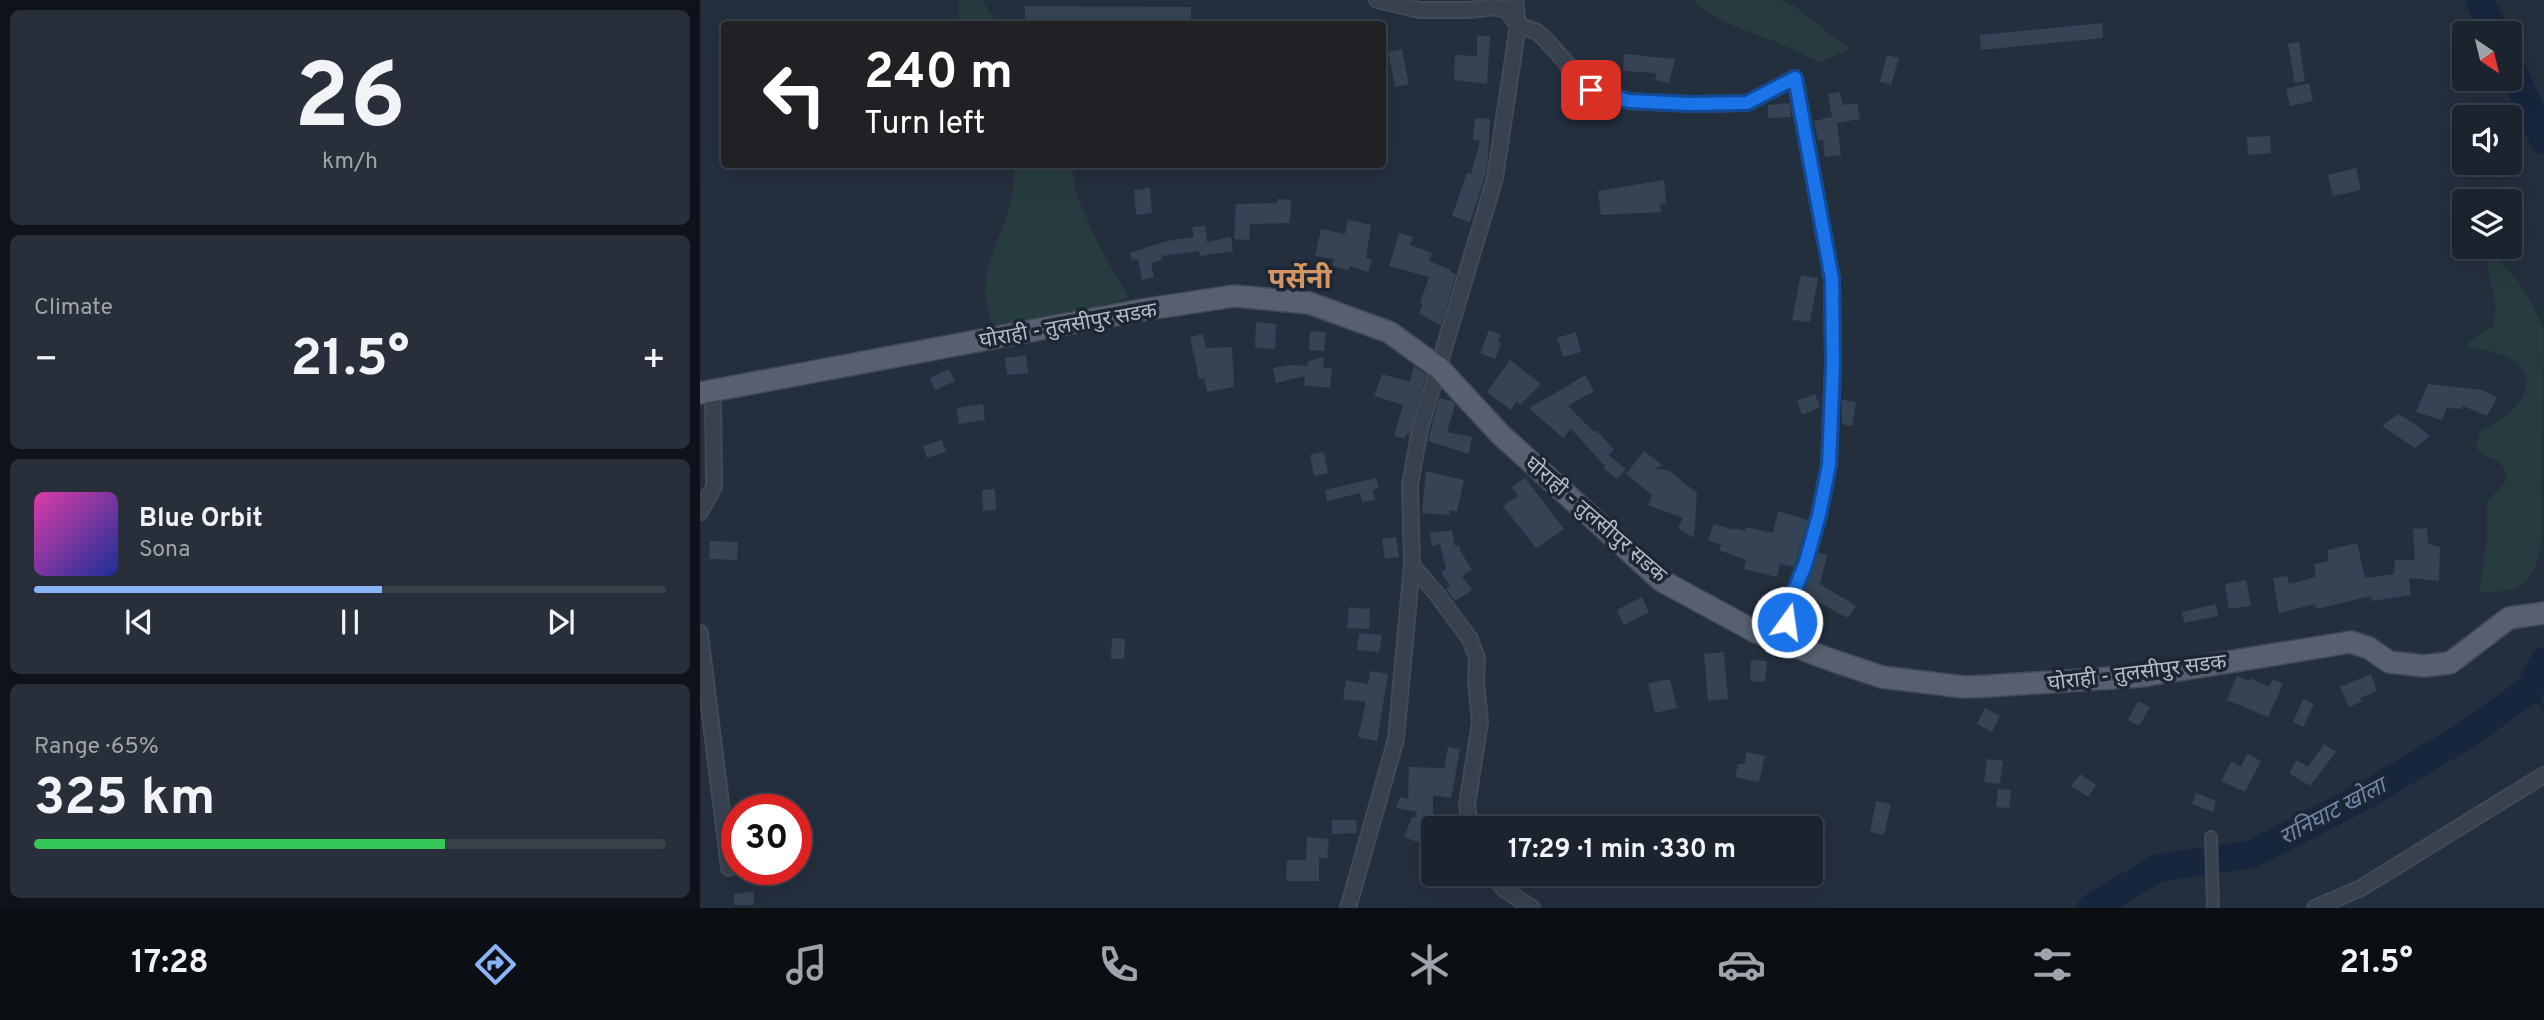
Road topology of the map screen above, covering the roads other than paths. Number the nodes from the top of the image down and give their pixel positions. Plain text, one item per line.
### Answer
1 (1377, 0) edge
2 (1515, 0) edge
3 (1518, 25) junction
4 (1439, 368) junction
5 (707, 393) edge
6 (700, 512) edge
7 (1412, 565) junction
8 (2544, 613) edge
9 (700, 633) edge
10 (1785, 642) junction
11 (2544, 775) edge
12 (721, 803) edge
13 (1468, 816) edge
14 (2211, 837) dead end
15 (1502, 886) edge
16 (1348, 908) edge
17 (1532, 908) edge
18 (2213, 908) edge
19 (2315, 908) edge

1 - 3 street
2 - 3 street
3 - 4 street
3 - 10 street
4 - 5 main road, घोराही - तुलसीपुर सडक
4 - 7 street
4 - 10 main road, घोराही - तुलसीपुर सडक
5 - 6 street
7 - 13 street
7 - 16 street
8 - 10 main road, घोराही - तुलसीपुर सडक
9 - 12 street
11 - 19 street
14 - 18 street
15 - 17 street

